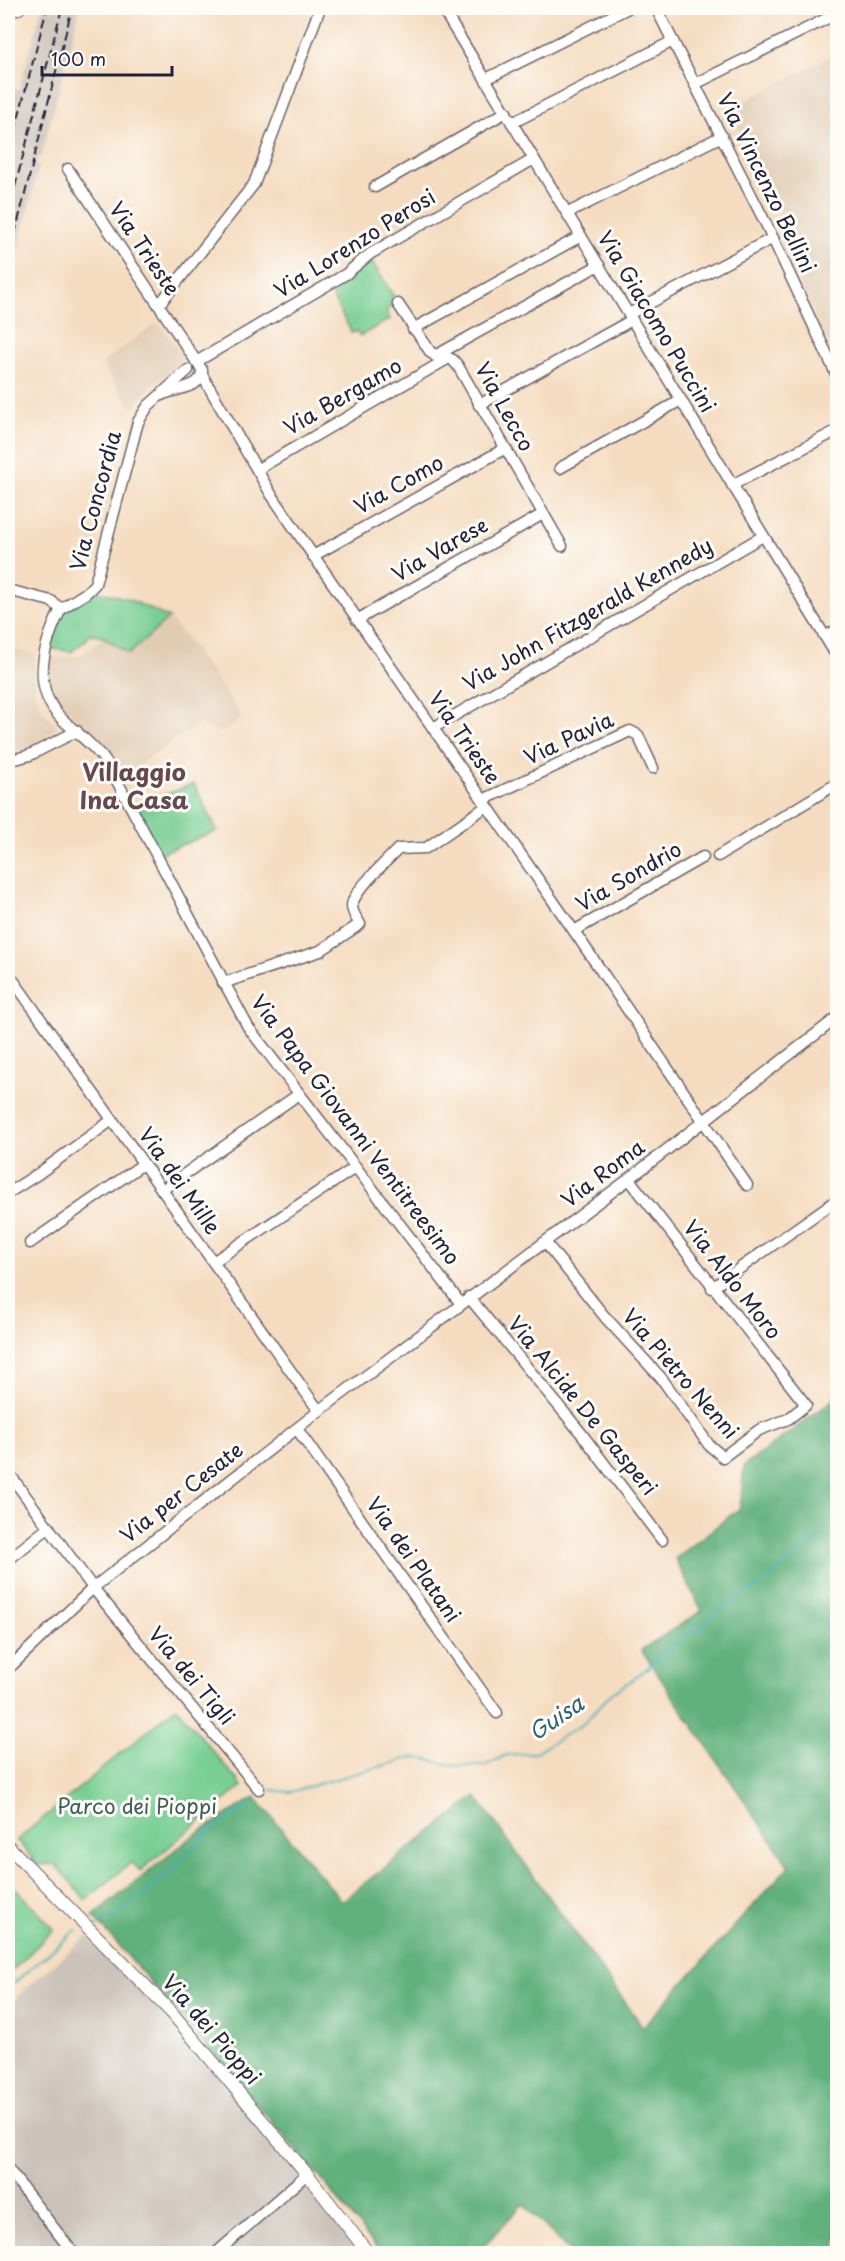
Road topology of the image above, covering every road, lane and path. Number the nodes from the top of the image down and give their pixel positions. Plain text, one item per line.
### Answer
1 (320, 8) edge
2 (442, 8) edge
3 (628, 8) edge
4 (656, 8) edge
5 (835, 13) edge
6 (673, 41) junction
7 (486, 78) junction
8 (695, 84) junction
9 (506, 112) junction
10 (512, 123) junction
11 (722, 136) junction
12 (534, 159) junction
13 (68, 169) dead end
14 (375, 187) dead end
15 (567, 213) junction
16 (581, 236) junction
17 (772, 238) junction
18 (599, 265) junction
19 (398, 304) dead end
20 (159, 305) junction
21 (631, 317) junction
22 (413, 329) junction
23 (435, 356) junction
24 (449, 358) junction
25 (191, 361) junction
26 (837, 378) edge
27 (197, 381) junction
28 (161, 394) junction
29 (681, 400) junction
30 (479, 405) junction
31 (837, 430) edge
32 (504, 449) junction
33 (560, 468) dead end
34 (258, 469) junction
35 (732, 485) junction
36 (543, 514) junction
37 (764, 536) junction
38 (562, 546) dead end
39 (313, 556) junction
40 (8, 590) edge
41 (61, 609) junction
42 (357, 620) junction
43 (837, 630) edge
44 (825, 636) junction
45 (837, 657) edge
46 (433, 728) junction
47 (77, 731) junction
48 (8, 761) edge
49 (653, 768) dead end
50 (837, 783) edge
51 (485, 803) junction
52 (718, 856) dead end
53 (703, 857) dead end
54 (574, 931) junction
55 (8, 973) edge
56 (223, 983) junction
57 (837, 1017) edge
58 (300, 1094) junction
59 (691, 1104) junction
60 (718, 1111) junction
61 (111, 1120) junction
62 (704, 1121) junction
63 (143, 1164) junction
64 (356, 1167) junction
65 (629, 1179) junction
66 (747, 1185) dead end
67 (162, 1190) junction
68 (8, 1193) edge
69 (837, 1199) edge
70 (544, 1242) junction
71 (30, 1243) dead end
72 (213, 1262) junction
73 (712, 1288) junction
74 (465, 1301) junction
75 (389, 1358) joint
76 (806, 1405) joint
77 (318, 1411) junction
78 (297, 1429) junction
79 (8, 1472) edge
80 (49, 1527) junction
81 (662, 1540) dead end
82 (8, 1560) edge
83 (93, 1588) junction
84 (8, 1669) edge
85 (497, 1713) dead end
86 (259, 1789) dead end
87 (8, 1846) edge
88 (8, 2169) edge
89 (307, 2174) junction
90 (74, 2253) edge
91 (215, 2253) edge
92 (369, 2253) edge

1 - 20 street
2 - 7 street, Via Giacomo Puccini
3 - 7 street
4 - 6 street, Via Vincenzo Bellini
5 - 8 street
6 - 8 street, Via Vincenzo Bellini
6 - 10 street
7 - 9 street, Via Giacomo Puccini
8 - 11 street, Via Vincenzo Bellini
9 - 10 street, Via Giacomo Puccini
9 - 14 street
10 - 12 street, Via Giacomo Puccini
11 - 15 street
11 - 17 street, Via Vincenzo Bellini
12 - 15 street, Via Giacomo Puccini
12 - 25 street, Via Lorenzo Perosi
13 - 20 street, Via Trieste
15 - 16 street, Via Giacomo Puccini
16 - 18 street, Via Giacomo Puccini
16 - 22 street
17 - 21 street
17 - 26 street, Via Vincenzo Bellini
18 - 21 street, Via Giacomo Puccini
18 - 23 street
19 - 22 street
20 - 25 street, Via Trieste
21 - 29 street, Via Giacomo Puccini
21 - 30 street
22 - 23 street
23 - 24 street, Via Lecco
24 - 30 street, Via Lecco
24 - 34 street, Via Bergamo
25 - 27 street, Via Trieste
25 - 28 street, Via Concordia
27 - 28 street, Via Concordia
27 - 34 street, Via Trieste
28 - 41 street, Via Concordia
29 - 33 street
29 - 35 street, Via Giacomo Puccini
30 - 32 street, Via Lecco
31 - 35 street
32 - 36 street, Via Lecco
32 - 39 street, Via Como
34 - 39 street, Via Trieste
35 - 37 street, Via Giacomo Puccini
36 - 38 street, Via Lecco
36 - 42 street, Via Varese
37 - 44 street, Via Giacomo Puccini
37 - 46 street, Via John Fitzgerald Kennedy
39 - 42 street, Via Trieste
40 - 41 street
41 - 47 street, Via Papa Giovanni Ventitreesimo
42 - 46 street, Via Trieste
43 - 44 street
44 - 45 street, Via Giacomo Puccini
46 - 51 street, Via Trieste
47 - 48 street
47 - 56 street, Via Papa Giovanni Ventitreesimo
49 - 51 street, Via Pavia
50 - 52 street
51 - 54 street, Via Trieste
51 - 56 street, Via Pavia
53 - 54 street, Via Sondrio
54 - 59 street, Via Trieste
55 - 61 street, Via dei Mille
56 - 58 street, Via Papa Giovanni Ventitreesimo
57 - 60 street, Via Roma
58 - 64 street, Via Papa Giovanni Ventitreesimo
58 - 67 street
59 - 60 street
59 - 62 street, Via Trieste
60 - 62 street, Via Roma
61 - 63 street, Via dei Mille
61 - 68 street
62 - 65 street, Via Roma
62 - 66 street, Via Trieste
63 - 67 street, Via dei Mille
63 - 71 street
64 - 72 street
64 - 74 street, Via Papa Giovanni Ventitreesimo
65 - 70 street, Via Roma
65 - 73 street, Via Aldo Moro
67 - 72 street, Via dei Mille
69 - 73 street
70 - 74 street, Via Roma
70 - 76 street, Via Pietro Nenni
72 - 77 street, Via dei Mille
73 - 76 street, Via Aldo Moro
74 - 75 street, Via Roma
74 - 81 street, Via Alcide De Gasperi
75 - 77 street, Via per Cesate
77 - 78 street, Via per Cesate
78 - 83 street, Via per Cesate
78 - 85 street, Via dei Platani
79 - 80 street, Via dei Tigli
80 - 82 street
80 - 83 street, Via dei Tigli
83 - 84 street, Via per Cesate
83 - 86 street, Via dei Tigli
87 - 89 street, Via dei Pioppi
88 - 90 street
89 - 91 street
89 - 92 street, Via dei Pioppi

